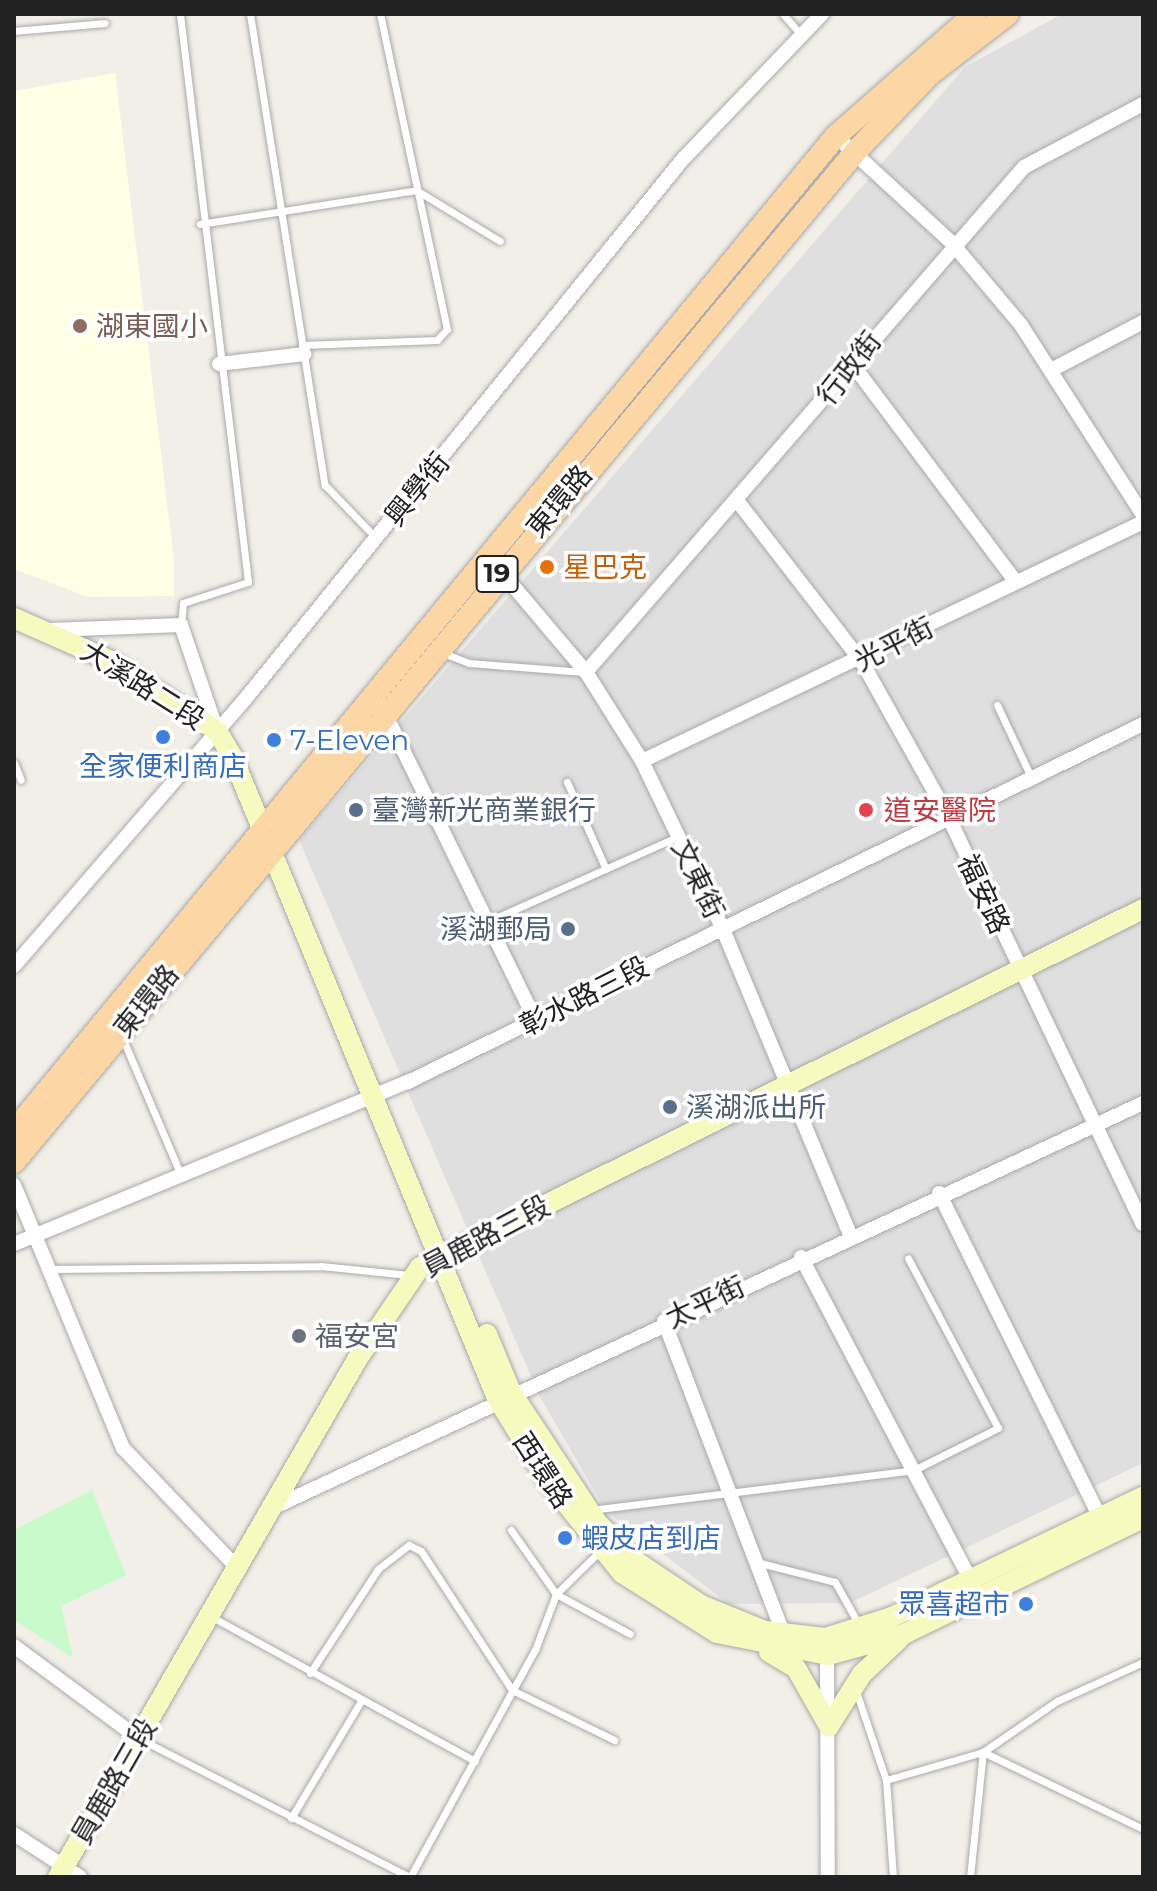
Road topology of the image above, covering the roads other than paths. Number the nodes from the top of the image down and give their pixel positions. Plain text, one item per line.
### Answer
1 (180, 14) edge
2 (250, 14) edge
3 (380, 14) edge
4 (783, 14) edge
5 (822, 14) edge
6 (975, 14) edge
7 (1008, 14) edge
8 (105, 23) dead end
9 (14, 31) edge
10 (801, 35) junction
11 (1143, 104) edge
12 (836, 136) junction
13 (856, 151) junction
14 (416, 190) junction
15 (280, 211) junction
16 (200, 224) junction
17 (500, 241) dead end
18 (952, 243) junction
19 (1143, 322) edge
20 (303, 350) junction
21 (219, 364) junction
22 (853, 365) junction
23 (1053, 369) junction
24 (739, 503) junction
25 (1143, 515) edge
26 (1143, 522) edge
27 (377, 539) junction
28 (494, 564) junction
29 (1015, 581) junction
30 (14, 618) edge
31 (181, 625) junction
32 (51, 630) junction
33 (434, 649) junction
34 (862, 662) junction
35 (586, 672) junction
36 (377, 704) junction
37 (997, 705) dead end
38 (1143, 724) edge
39 (217, 731) junction
40 (642, 761) junction
41 (14, 763) edge
42 (1031, 777) junction
43 (21, 780) dead end
44 (567, 782) dead end
45 (948, 816) junction
46 (677, 837) junction
47 (272, 838) junction
48 (606, 869) junction
49 (1143, 909) edge
50 (489, 921) junction
51 (722, 927) junction
52 (14, 966) edge
53 (1018, 968) junction
54 (536, 1021) junction
55 (120, 1033) junction
56 (786, 1086) junction
57 (382, 1092) junction
58 (1143, 1103) edge
59 (1094, 1125) junction
60 (14, 1131) edge
61 (14, 1162) edge
62 (181, 1175) junction
63 (14, 1185) edge
64 (939, 1193) junction
65 (1143, 1224) edge
66 (38, 1234) junction
67 (850, 1235) junction
68 (14, 1244) edge
69 (448, 1255) junction
70 (801, 1257) junction
71 (908, 1258) dead end
72 (51, 1269) junction
73 (411, 1275) junction
74 (664, 1321) junction
75 (504, 1395) junction
76 (914, 1470) junction
77 (728, 1489) junction
78 (1143, 1497) edge
79 (270, 1509) junction
80 (588, 1510) junction
81 (1143, 1518) edge
82 (1105, 1527) junction
83 (511, 1530) dead end
84 (601, 1550) junction
85 (756, 1562) junction
86 (239, 1570) junction
87 (976, 1588) junction
88 (556, 1594) junction
89 (212, 1617) junction
90 (860, 1627) junction
91 (630, 1634) dead end
92 (904, 1634) junction
93 (786, 1641) junction
94 (14, 1646) edge
95 (827, 1646) junction
96 (758, 1647) junction
97 (1143, 1662) edge
98 (310, 1673) junction
99 (855, 1686) junction
100 (512, 1690) junction
101 (361, 1701) junction
102 (829, 1726) junction
103 (138, 1738) junction
104 (614, 1740) dead end
105 (983, 1752) junction
106 (475, 1761) junction
107 (886, 1780) junction
108 (291, 1818) junction
109 (1143, 1829) edge
110 (14, 1834) edge
111 (67, 1874) edge
112 (410, 1877) edge
113 (828, 1877) edge
114 (893, 1877) edge
115 (970, 1877) edge

1 - 16 lane
2 - 15 lane
3 - 14 lane
4 - 10 lane
5 - 10 street, 興學街
6 - 12 main road, 東環路 / 19
7 - 13 main road, 東環路 / 19
8 - 9 lane
10 - 27 street, 興學街
11 - 18 street, 行政街
12 - 13 street
12 - 28 main road, 東環路 / 19
13 - 18 street
13 - 28 main road, 東環路 / 19
14 - 15 lane
14 - 17 lane
14 - 20 lane
15 - 16 lane
15 - 20 lane
16 - 21 lane
18 - 22 street, 行政街
18 - 23 street
19 - 23 street
20 - 21 street
20 - 27 lane
21 - 31 lane
22 - 24 street, 行政街
22 - 29 street
23 - 25 street
24 - 34 street, 福安路
24 - 35 street, 行政街
26 - 29 street, 光平街
27 - 39 street, 興學街
28 - 33 main road, 東環路 / 19
28 - 35 street, 文東街
28 - 36 main road, 東環路 / 19
29 - 34 street, 光平街
30 - 32 street, 大溪路二段
31 - 32 street
31 - 39 street
32 - 39 street, 大溪路二段
33 - 35 lane
33 - 36 main road, 東環路 / 19
34 - 40 street, 光平街
34 - 45 street, 福安路
35 - 40 street, 文東街
36 - 47 main road, 東環路 / 19
36 - 50 street
37 - 42 lane
38 - 42 street, 彰水路三段
39 - 47 street, 大溪路二段
39 - 52 street, 興學街
40 - 46 street, 文東街
41 - 43 lane
42 - 45 street, 彰水路三段
44 - 48 lane
45 - 51 street, 彰水路三段
45 - 53 street, 福安路
46 - 48 lane
46 - 51 street, 文東街
47 - 55 main road, 東環路 / 19
47 - 57 street, 西環路
47 - 60 main road, 東環路 / 19
48 - 50 lane
49 - 53 street, 員鹿路三段
50 - 54 street
51 - 54 street, 彰水路三段
51 - 56 street, 文東街
53 - 56 street, 員鹿路三段
53 - 59 street, 福安路
54 - 57 street, 彰水路三段
55 - 61 main road, 東環路 / 19
55 - 62 lane
56 - 67 street, 文東街
56 - 69 street, 員鹿路三段
57 - 62 street, 彰水路三段
57 - 69 street, 西環路
58 - 59 street, 太平街
59 - 64 street, 太平街
59 - 65 street, 福安路
62 - 66 street, 彰水路三段
63 - 66 street
64 - 67 street, 太平街
64 - 82 street
66 - 68 street, 彰水路三段
66 - 72 street
67 - 70 street, 太平街
69 - 73 street, 員鹿路三段
69 - 75 street, 西環路
70 - 74 street, 太平街
70 - 76 street
71 - 76 lane
72 - 73 lane
72 - 86 street
73 - 79 street, 員鹿路三段
74 - 75 street, 太平街
74 - 77 street
75 - 79 street, 太平街
75 - 80 street, 西環路
75 - 84 street, 西環路
76 - 77 lane
76 - 87 street
77 - 80 lane
77 - 85 street
78 - 82 street, 西環路
79 - 86 street, 員鹿路三段
80 - 93 street, 西環路
81 - 82 street, 西環路
82 - 87 street, 西環路
83 - 88 lane
84 - 88 lane
84 - 96 street, 西環路
85 - 90 lane
85 - 93 street
86 - 89 street, 員鹿路三段
87 - 90 street, 西環路
87 - 92 street, 西環路
88 - 91 lane
88 - 100 lane
89 - 98 lane
89 - 103 street, 員鹿路三段
90 - 95 street, 西環路
92 - 95 street, 西環路
92 - 99 street
93 - 95 street, 西環路
93 - 96 street, 西環路
94 - 103 street
95 - 102 street
96 - 102 street
97 - 105 lane
98 - 100 lane
98 - 101 lane
99 - 102 street
99 - 107 lane
100 - 104 lane
100 - 106 lane
101 - 106 lane
101 - 108 lane
102 - 113 street
103 - 108 lane
103 - 111 street, 員鹿路三段
105 - 107 lane
105 - 109 lane
105 - 115 lane
106 - 112 lane
107 - 114 lane
108 - 112 lane
110 - 111 street

